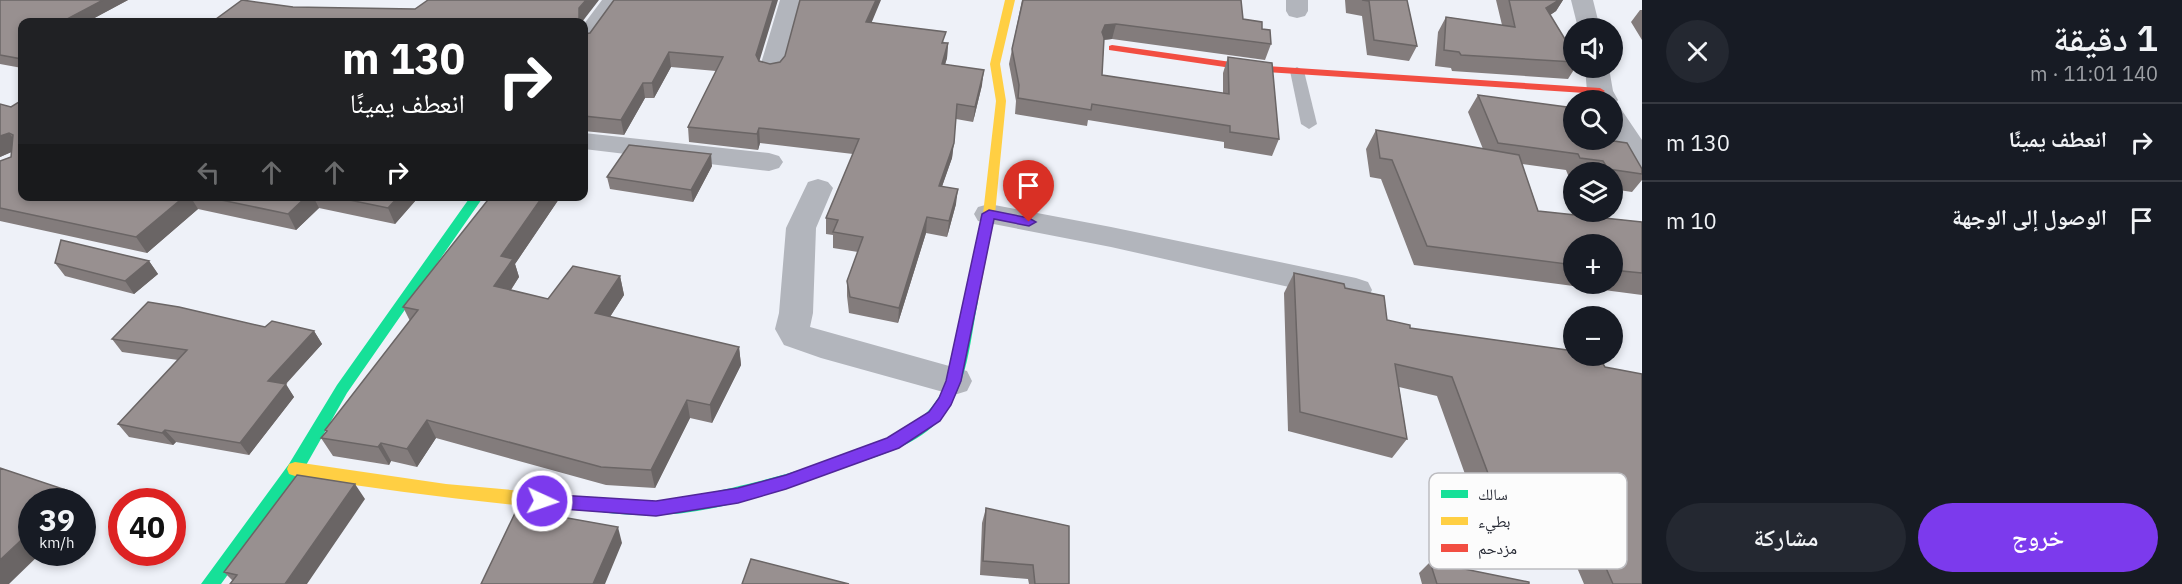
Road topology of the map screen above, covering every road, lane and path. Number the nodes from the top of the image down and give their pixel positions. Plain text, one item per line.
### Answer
1 (613, 0) edge
2 (791, 0) edge
3 (1010, 0) edge
4 (1582, 0) edge
5 (1586, 18) edge
6 (588, 34) edge
7 (1112, 48) dead end
8 (771, 70) edge
9 (1297, 71) junction
10 (1563, 91) edge
11 (1309, 124) dead end
12 (1623, 128) edge
13 (588, 141) edge
14 (1642, 161) edge
15 (769, 162) dead end
16 (819, 188) dead end
17 (474, 201) edge
18 (989, 214) junction
19 (1356, 290) edge
20 (954, 381) junction
21 (295, 469) junction
22 (210, 584) edge

1 - 6 street
2 - 8 street
3 - 18 street
4 - 5 street
7 - 9 street
9 - 10 street
9 - 11 lane
12 - 14 street
13 - 15 street
16 - 20 street
17 - 21 street
18 - 19 street
18 - 20 street
20 - 21 street
21 - 22 street

